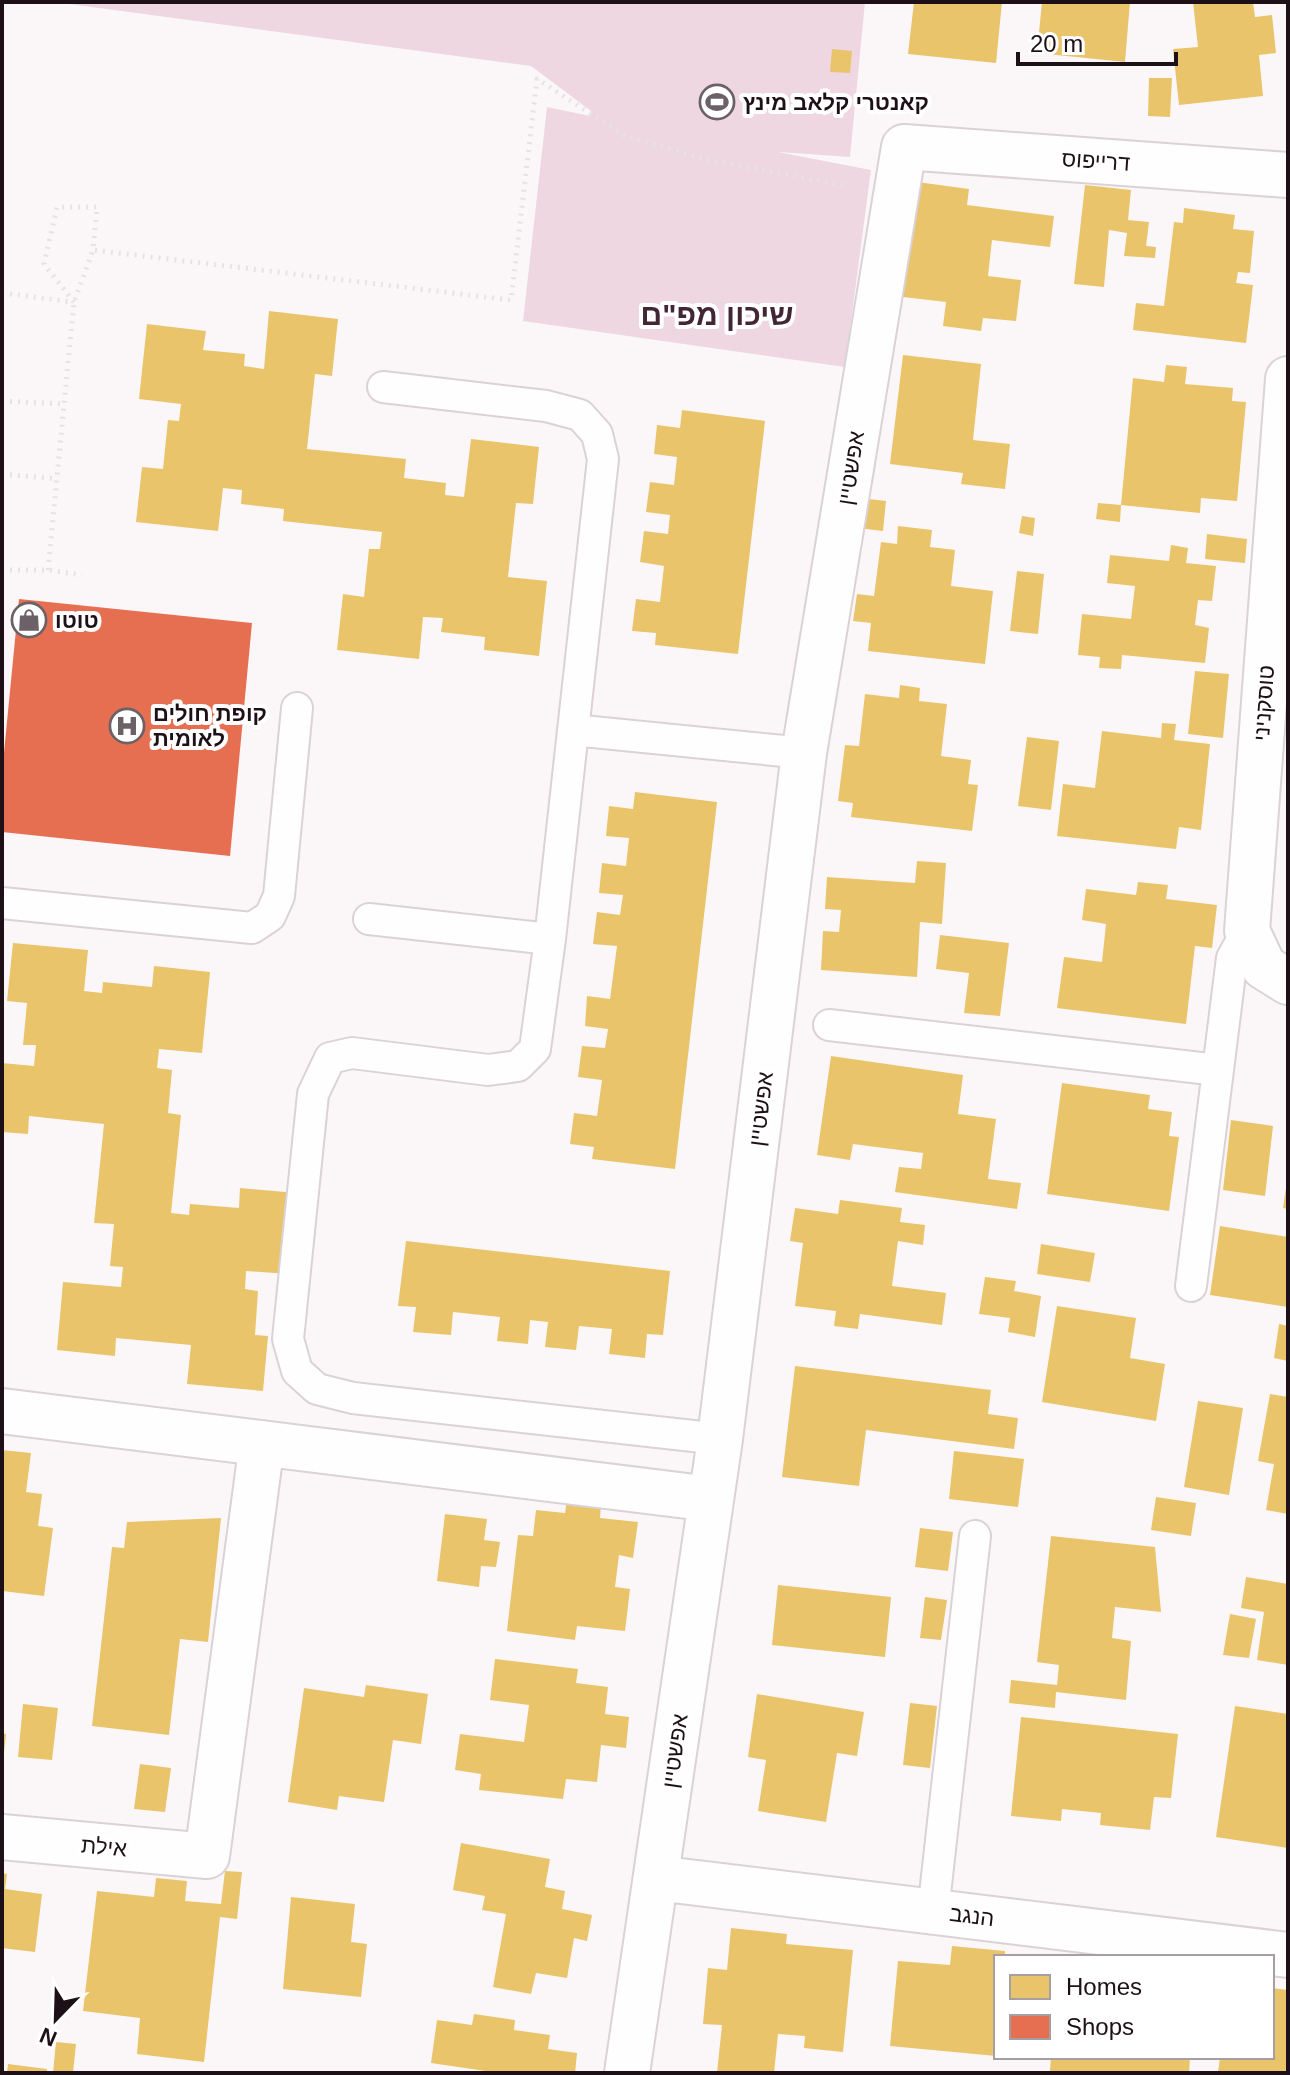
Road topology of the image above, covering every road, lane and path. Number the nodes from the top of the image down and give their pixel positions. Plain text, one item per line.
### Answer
1 (904, 147) joint
2 (1288, 175) edge
3 (896, 195) junction
4 (93, 250) junction
5 (2, 293) edge
6 (74, 302) junction
7 (1288, 379) edge
8 (383, 387) dead end
9 (2, 401) edge
10 (64, 404) junction
11 (2, 474) edge
12 (57, 479) junction
13 (2, 570) edge
14 (48, 570) junction
15 (82, 575) dead end
16 (297, 708) dead end
17 (573, 730) junction
18 (804, 753) junction
19 (2, 903) edge
20 (369, 919) dead end
21 (1247, 931) junction
22 (550, 939) junction
23 (1288, 982) edge
24 (829, 1025) dead end
25 (1218, 1070) junction
26 (1191, 1286) dead end
27 (2, 1411) edge
28 (720, 1439) junction
29 (262, 1443) junction
30 (711, 1499) junction
31 (975, 1536) dead end
32 (2, 1837) edge
33 (656, 1878) junction
34 (933, 1912) junction
35 (1288, 1955) edge
36 (627, 2073) edge

1 - 2 street, דרייפוס
1 - 3 street, אפשטיין
3 - 4 path
3 - 18 street, אפשטיין
4 - 6 path
4 - 6 path
5 - 6 path
6 - 10 path
7 - 21 street, טוסקניני
8 - 17 lane
9 - 10 path
10 - 12 path
11 - 12 path
12 - 14 path
13 - 14 path
14 - 15 path
16 - 19 lane
17 - 18 lane
17 - 22 lane
18 - 28 street, אפשטיין
20 - 22 lane
21 - 23 street
21 - 25 lane
22 - 28 lane
24 - 25 lane
25 - 26 lane
27 - 29 street
28 - 30 street, אפשטיין
29 - 30 street
29 - 32 street, אילת
30 - 33 street, אפשטיין
31 - 34 lane
33 - 34 street, הנגב
33 - 36 street, אפשטיין
34 - 35 street, הנגב

